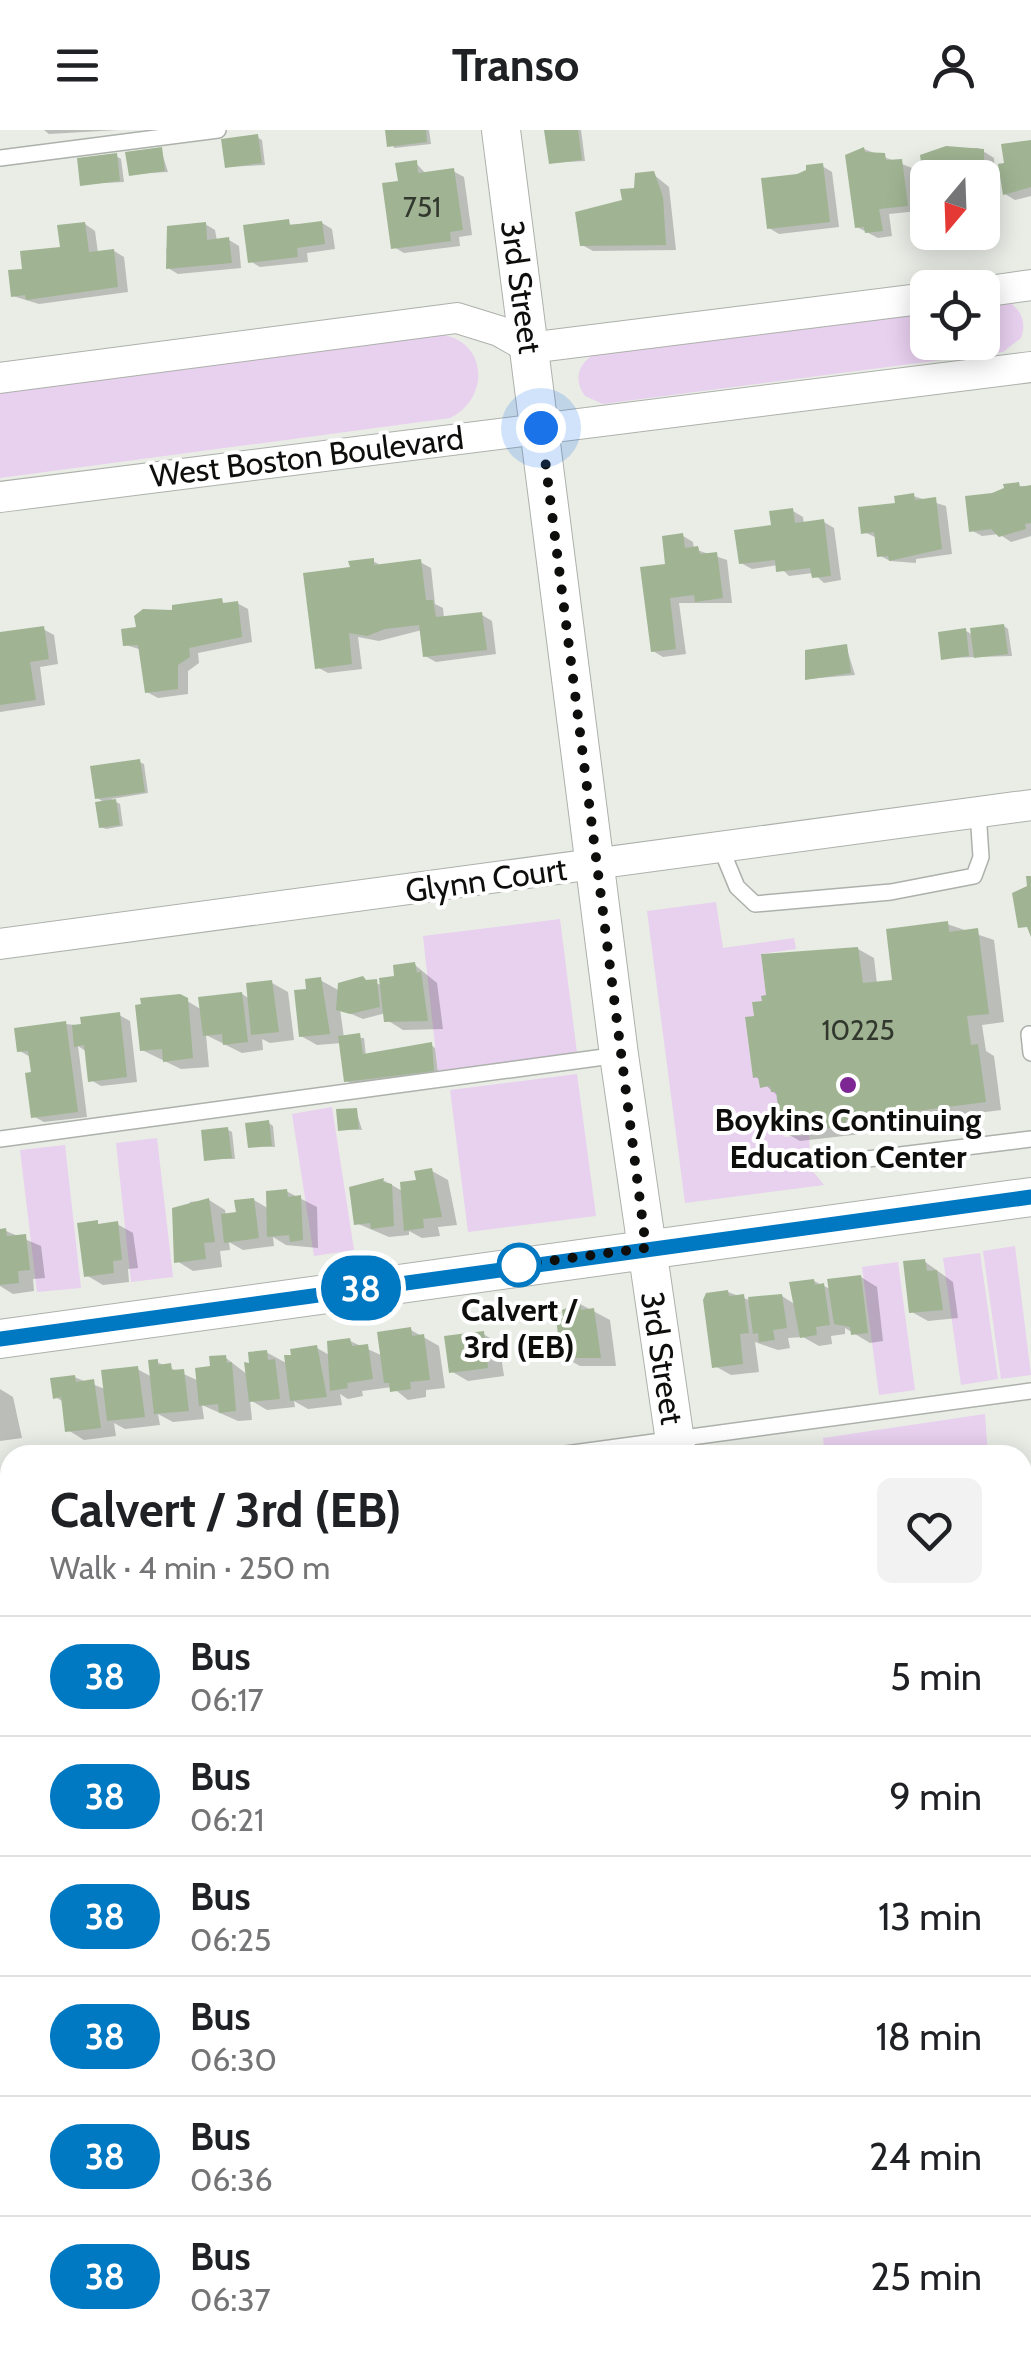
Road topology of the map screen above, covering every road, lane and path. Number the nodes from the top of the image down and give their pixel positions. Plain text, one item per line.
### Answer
1 (218, 130) edge
2 (501, 130) edge
3 (0, 158) edge
4 (1031, 286) edge
5 (1000, 290) edge
6 (910, 300) edge
7 (529, 348) junction
8 (1031, 367) edge
9 (0, 378) edge
10 (541, 428) junction
11 (0, 497) edge
12 (1031, 805) edge
13 (978, 812) junction
14 (720, 846) junction
15 (594, 863) junction
16 (0, 944) edge
17 (1029, 1034) edge
18 (1031, 1052) edge
19 (620, 1055) junction
20 (0, 1139) edge
21 (1031, 1139) edge
22 (850, 1161) dead end
23 (1031, 1197) edge
24 (646, 1248) junction
25 (0, 1339) edge
26 (1031, 1391) edge
27 (676, 1445) edge
28 (689, 1445) edge

1 - 3 lane
2 - 7 street, 3rd Street
4 - 5 street
6 - 7 street
7 - 9 street
7 - 10 street, 3rd Street
8 - 10 street, West Boston Boulevard
10 - 11 street, West Boston Boulevard
10 - 15 street, 3rd Street
12 - 13 street, Glynn Court
13 - 14 street, Glynn Court
13 - 14 lane
14 - 15 street, Glynn Court
15 - 16 street, Glynn Court
15 - 19 street, 3rd Street
17 - 18 lane
19 - 20 lane
19 - 24 street, 3rd Street
21 - 22 lane
23 - 24 street
24 - 25 street
24 - 27 street, 3rd Street
26 - 28 lane

